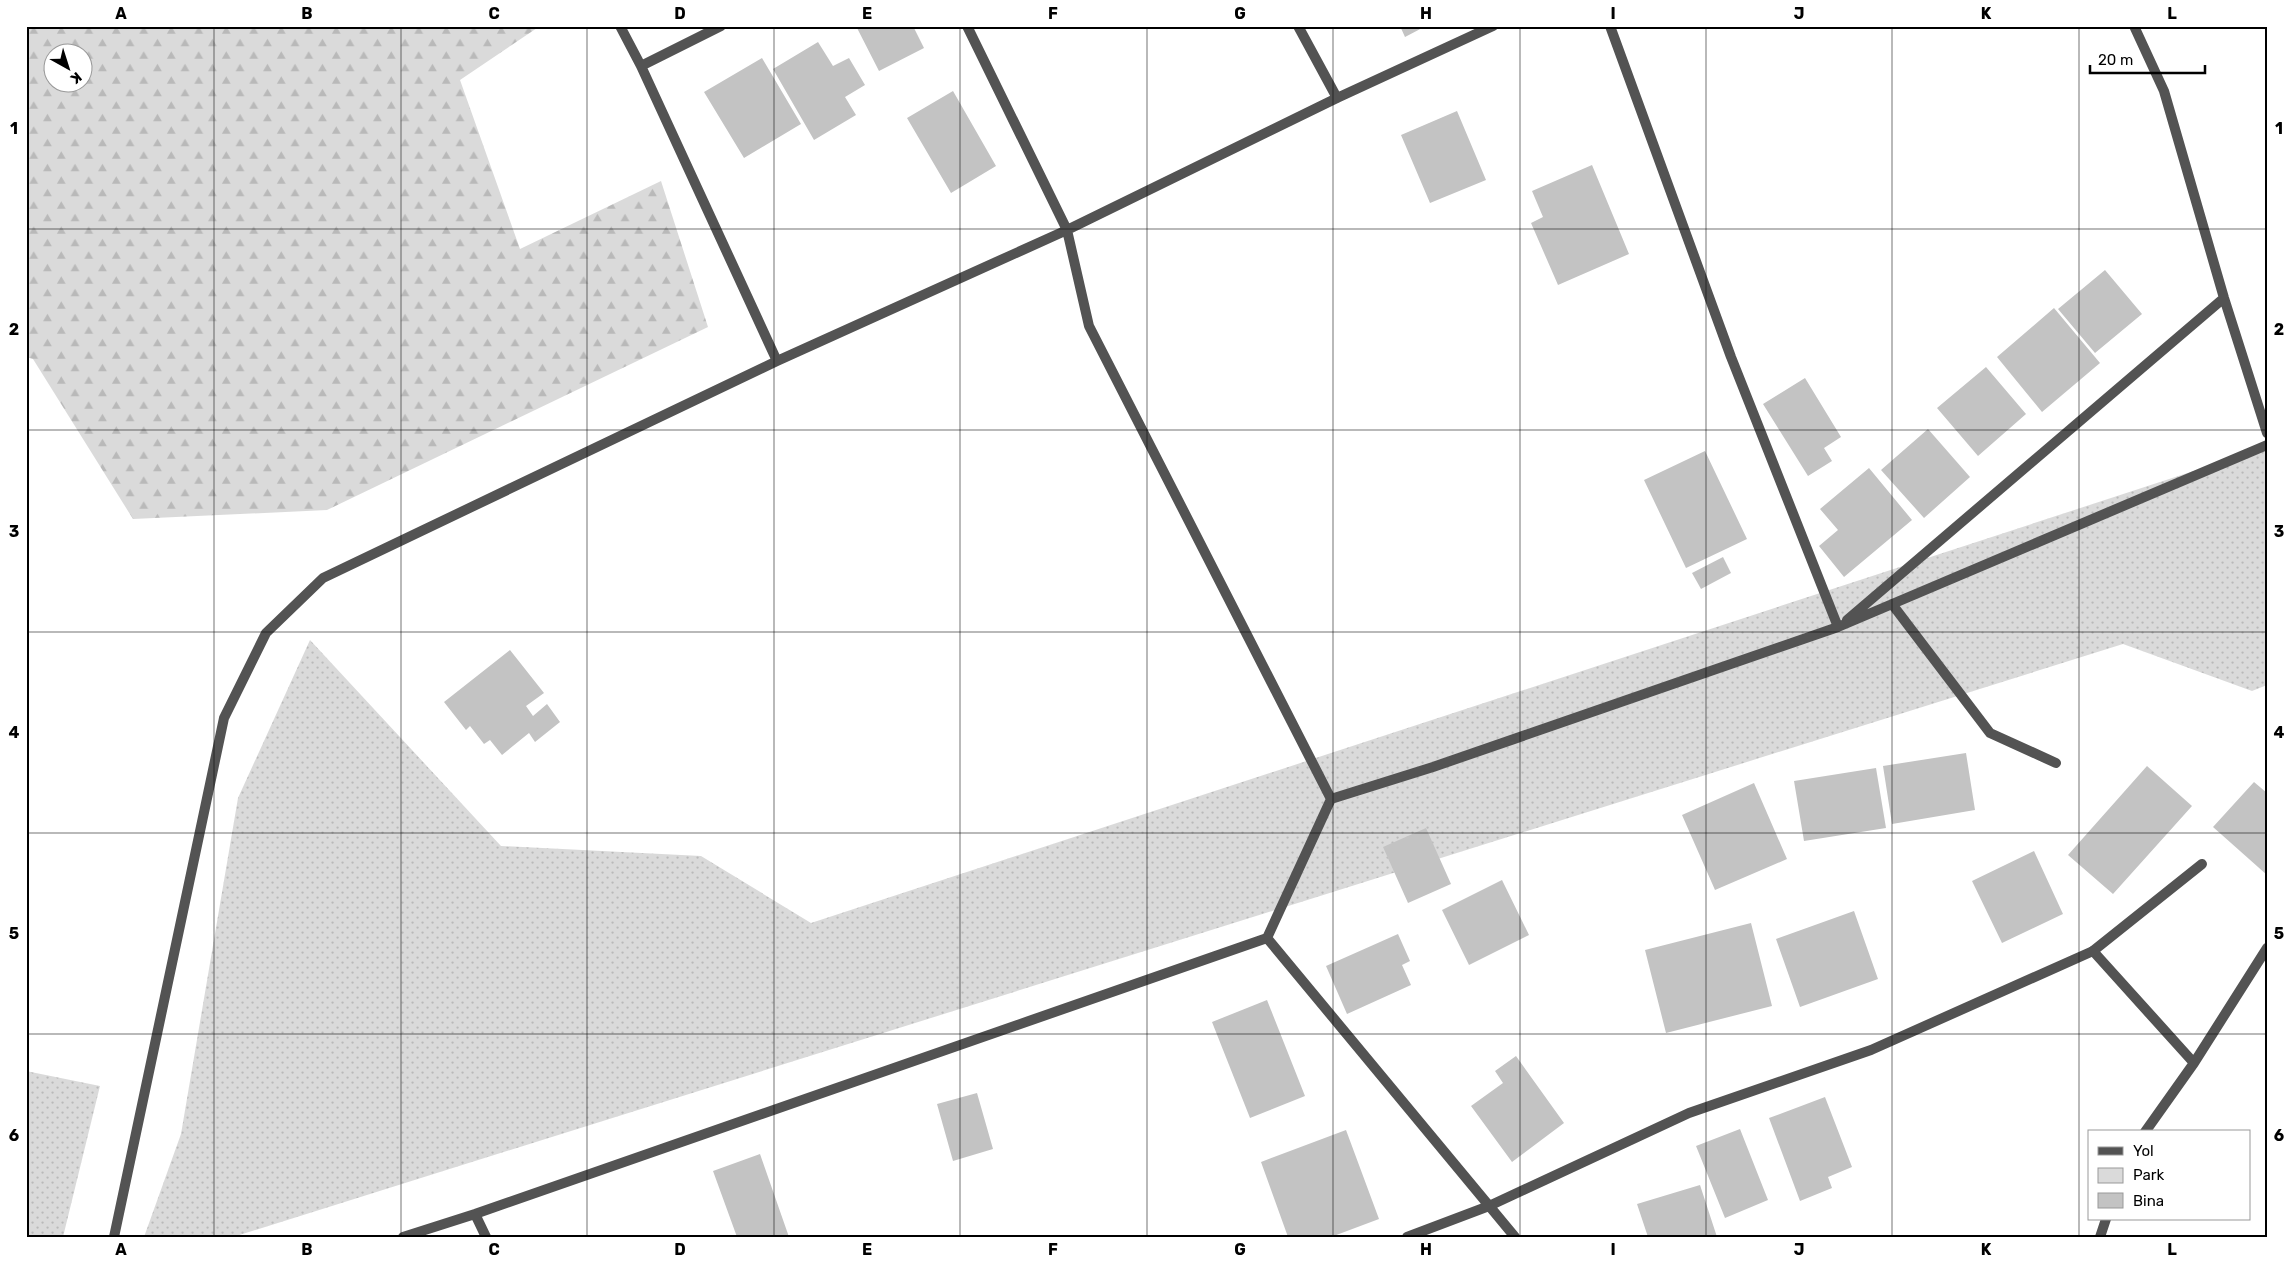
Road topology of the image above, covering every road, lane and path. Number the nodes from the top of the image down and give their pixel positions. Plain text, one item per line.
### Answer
1 (620, 26) edge
2 (721, 26) edge
3 (966, 26) edge
4 (1298, 26) edge
5 (1493, 26) edge
6 (1610, 26) edge
7 (2134, 26) edge
8 (641, 66) junction
9 (1337, 98) junction
10 (1067, 230) junction
11 (2224, 298) junction
12 (777, 361) junction
13 (2267, 433) edge
14 (2267, 445) edge
15 (1892, 604) junction
16 (1838, 627) junction
17 (2056, 763) dead end
18 (1331, 799) junction
19 (2202, 864) dead end
20 (1267, 938) junction
21 (2267, 948) edge
22 (2093, 951) junction
23 (2194, 1063) junction
24 (2145, 1130) edge
25 (1489, 1206) junction
26 (474, 1214) junction
27 (2106, 1220) edge
28 (114, 1237) edge
29 (403, 1237) edge
30 (486, 1237) edge
31 (1407, 1237) edge
32 (1516, 1237) edge
33 (2100, 1237) edge

1 - 8 street
2 - 8 street
3 - 10 street
4 - 9 street
5 - 9 street
6 - 16 street
7 - 11 street
8 - 12 street
9 - 10 street
10 - 12 street
10 - 18 street
11 - 13 street
11 - 16 street
12 - 28 street
14 - 15 street
15 - 16 street
15 - 17 street
16 - 18 street
18 - 20 street
19 - 22 street
20 - 25 street
20 - 26 street
21 - 23 street
22 - 23 street
22 - 25 street
23 - 24 street
25 - 31 street
25 - 32 street
26 - 29 street
26 - 30 street
27 - 33 street

